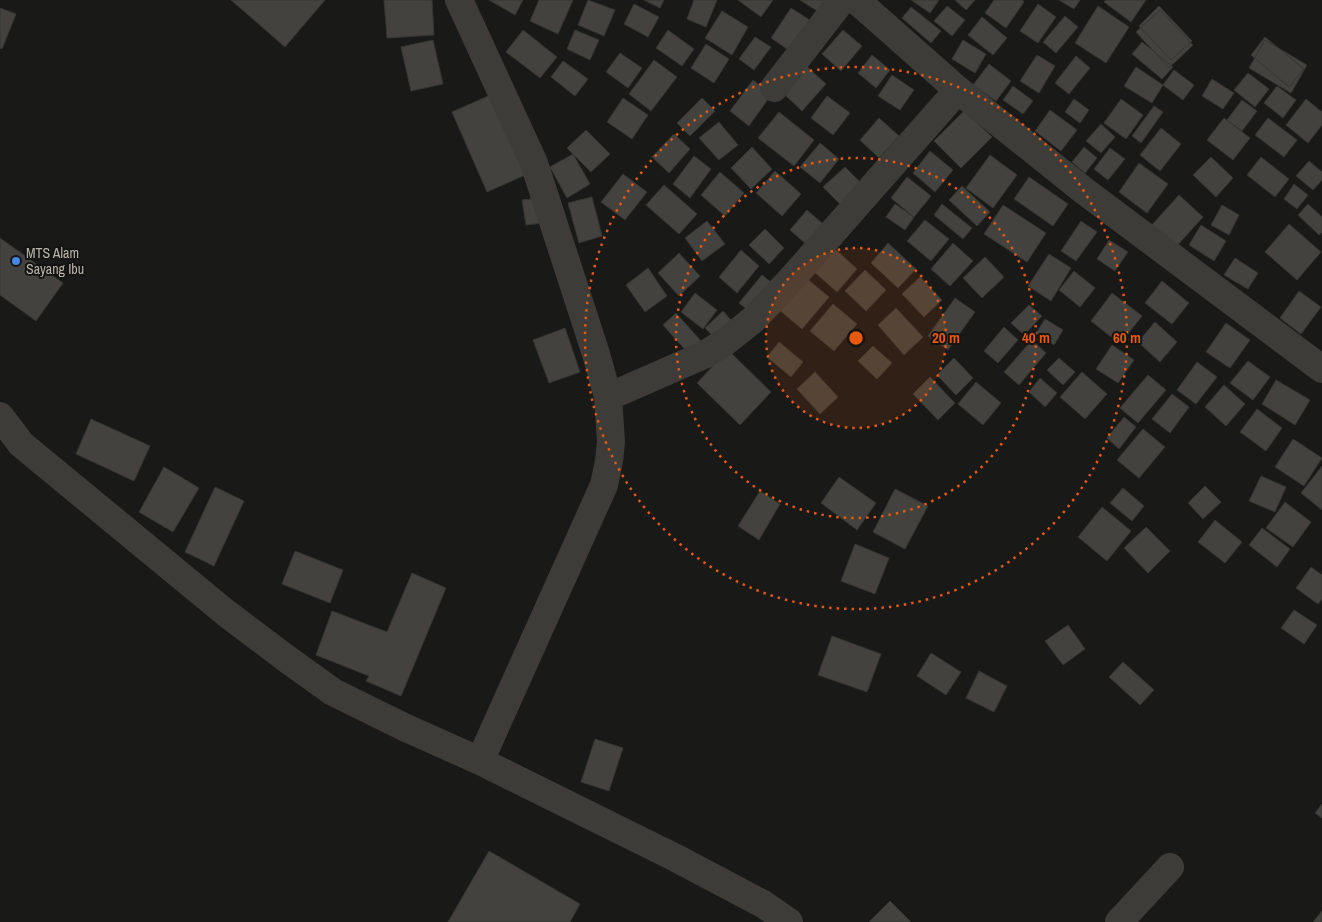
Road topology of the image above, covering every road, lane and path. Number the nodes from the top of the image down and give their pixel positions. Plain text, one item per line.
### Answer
1 (459, 0) edge
2 (842, 0) edge
3 (856, 0) edge
4 (774, 88) dead end
5 (958, 90) junction
6 (1322, 368) edge
7 (608, 397) junction
8 (0, 416) edge
9 (480, 761) junction
10 (1170, 867) dead end
11 (789, 922) edge
12 (1119, 922) edge

1 - 7 street
2 - 4 street
3 - 5 street
5 - 6 street
5 - 7 street
7 - 9 street
8 - 9 street
9 - 11 street
10 - 12 street

